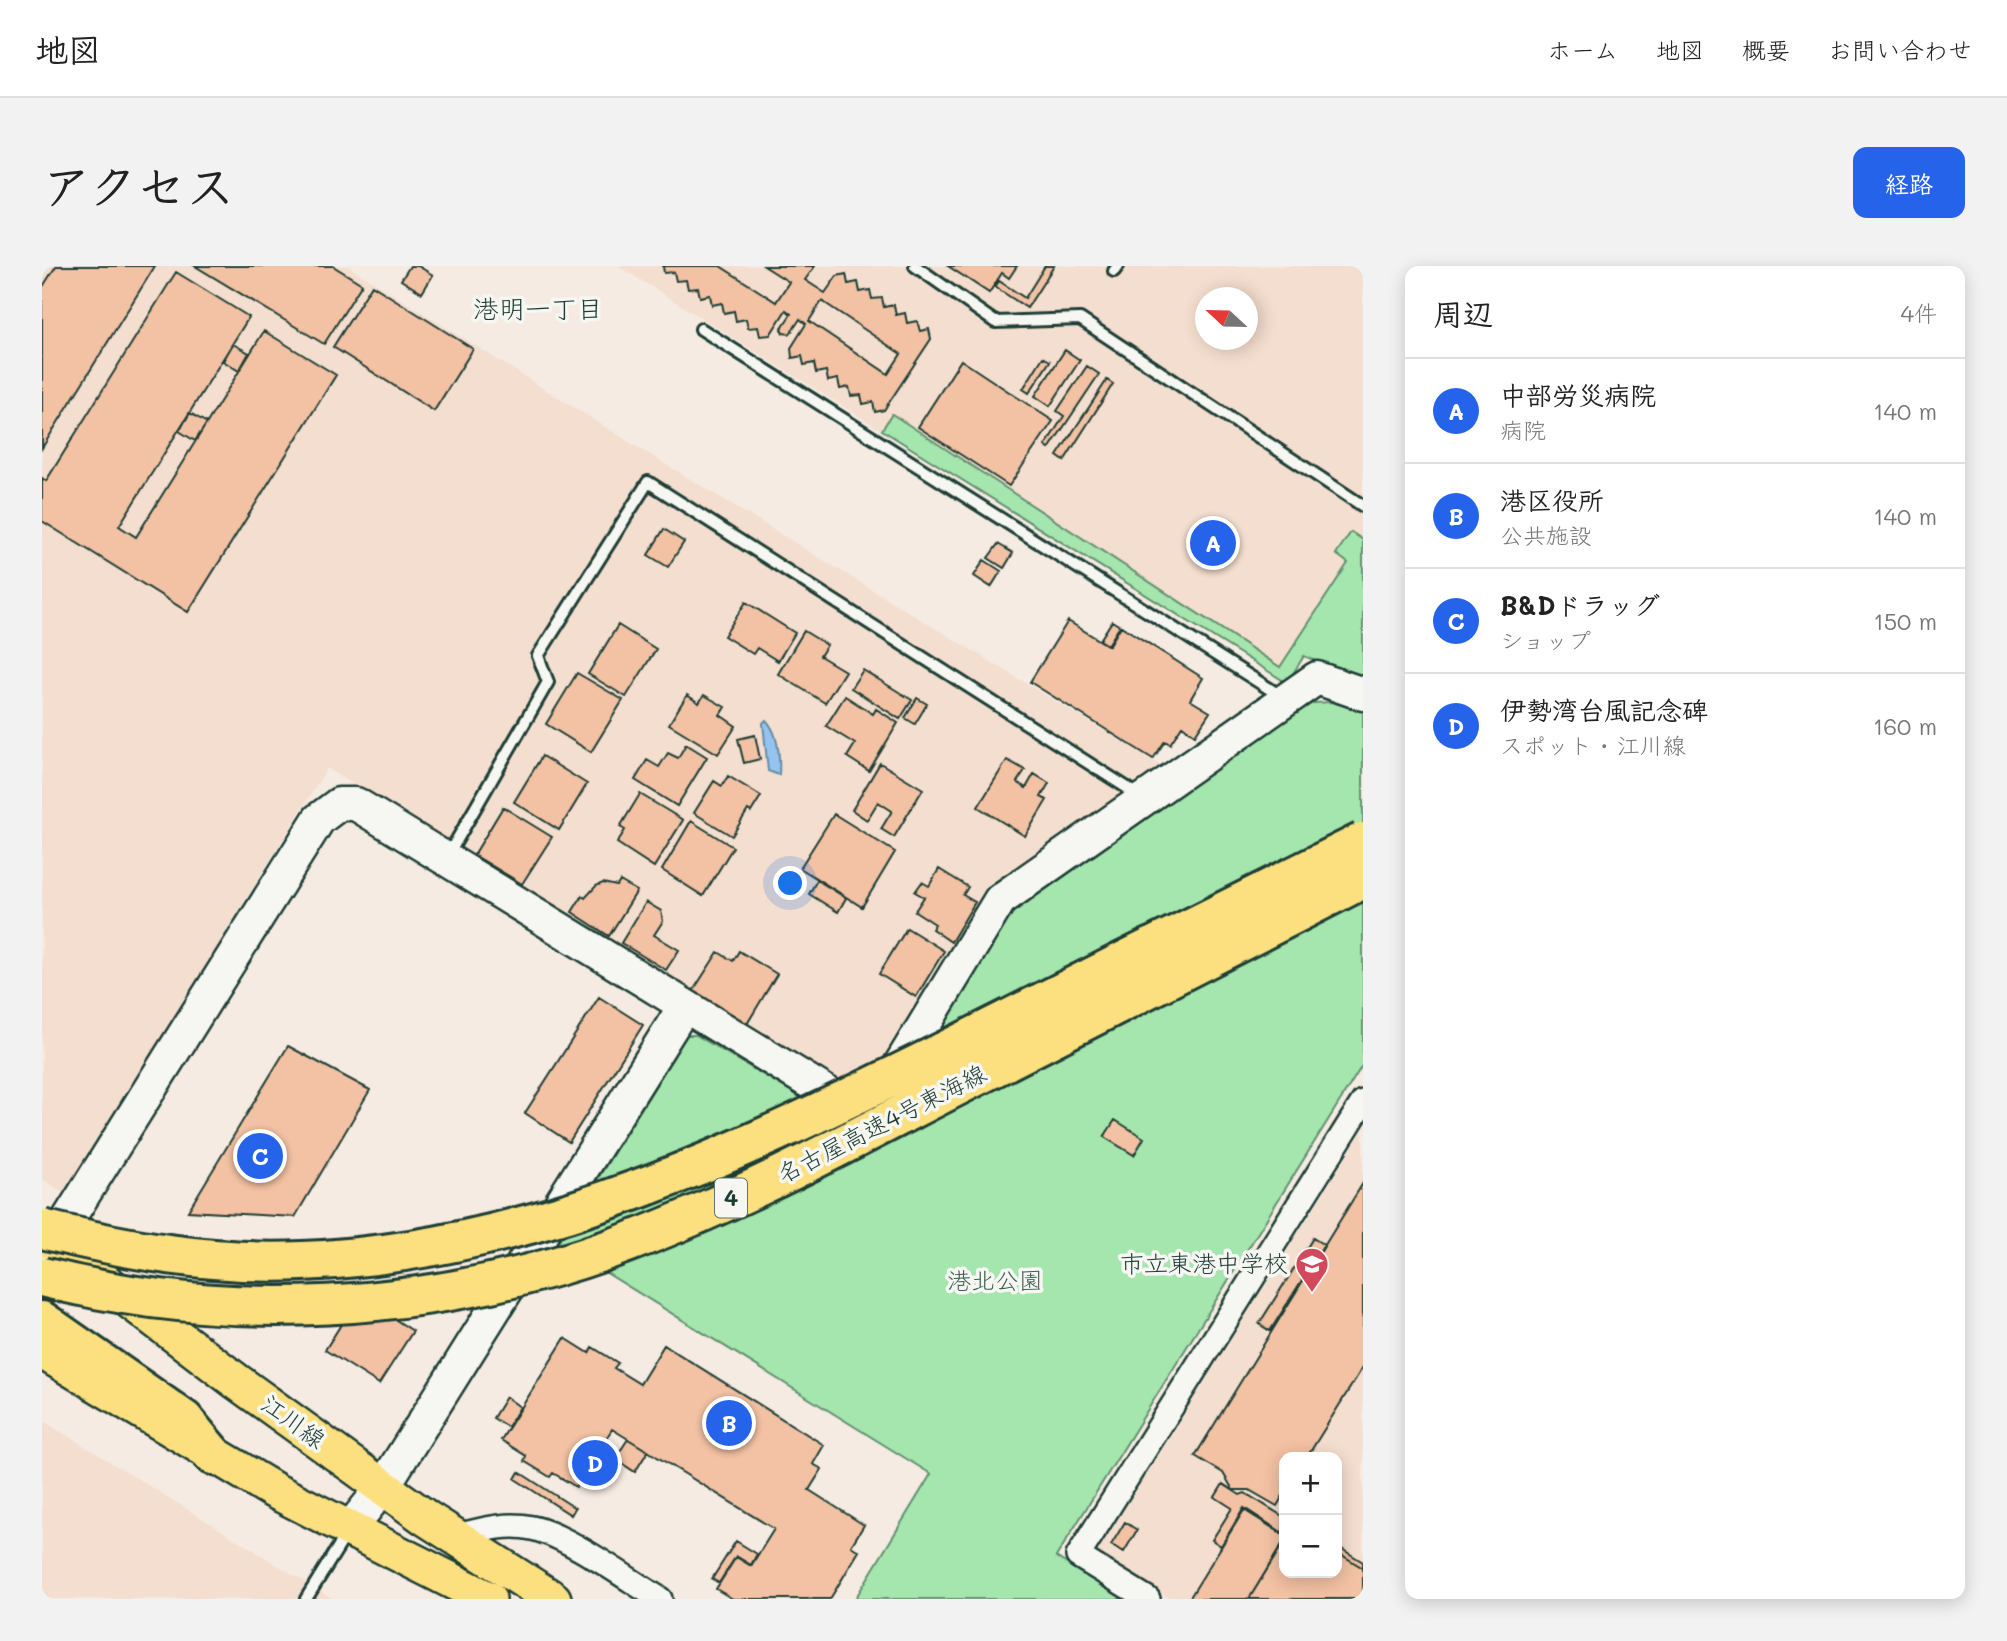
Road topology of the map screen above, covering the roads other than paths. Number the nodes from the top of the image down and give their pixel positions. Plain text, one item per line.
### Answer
1 (915, 266) edge
2 (701, 329) dead end
3 (1363, 506) edge
4 (1363, 694) edge
5 (1286, 700) junction
6 (1144, 799) junction
7 (1363, 842) edge
8 (445, 859) junction
9 (1363, 879) edge
10 (684, 1007) junction
11 (1363, 1101) edge
12 (45, 1242) edge
13 (42, 1277) edge
14 (42, 1321) edge
15 (42, 1351) edge
16 (213, 1455) junction
17 (383, 1487) junction
18 (351, 1527) junction
19 (452, 1536) junction
20 (306, 1599) edge
21 (488, 1599) edge
22 (553, 1599) edge
23 (660, 1599) edge
24 (1148, 1599) edge

1 - 3 lane
2 - 5 lane
4 - 5 street
5 - 6 street
6 - 8 lane
6 - 10 street
7 - 12 highway, 名古屋高速4号東海線 / 4, bridge
8 - 10 street
8 - 12 street
9 - 13 highway, 名古屋高速4号東海線 / 4, bridge
10 - 17 street
11 - 24 street
12 - 17 main road, 江川線
14 - 16 highway
15 - 16 main road
16 - 18 main road
17 - 18 street
17 - 19 main road, 江川線
18 - 20 lane
18 - 21 main road
19 - 22 main road, 江川線
19 - 23 street

